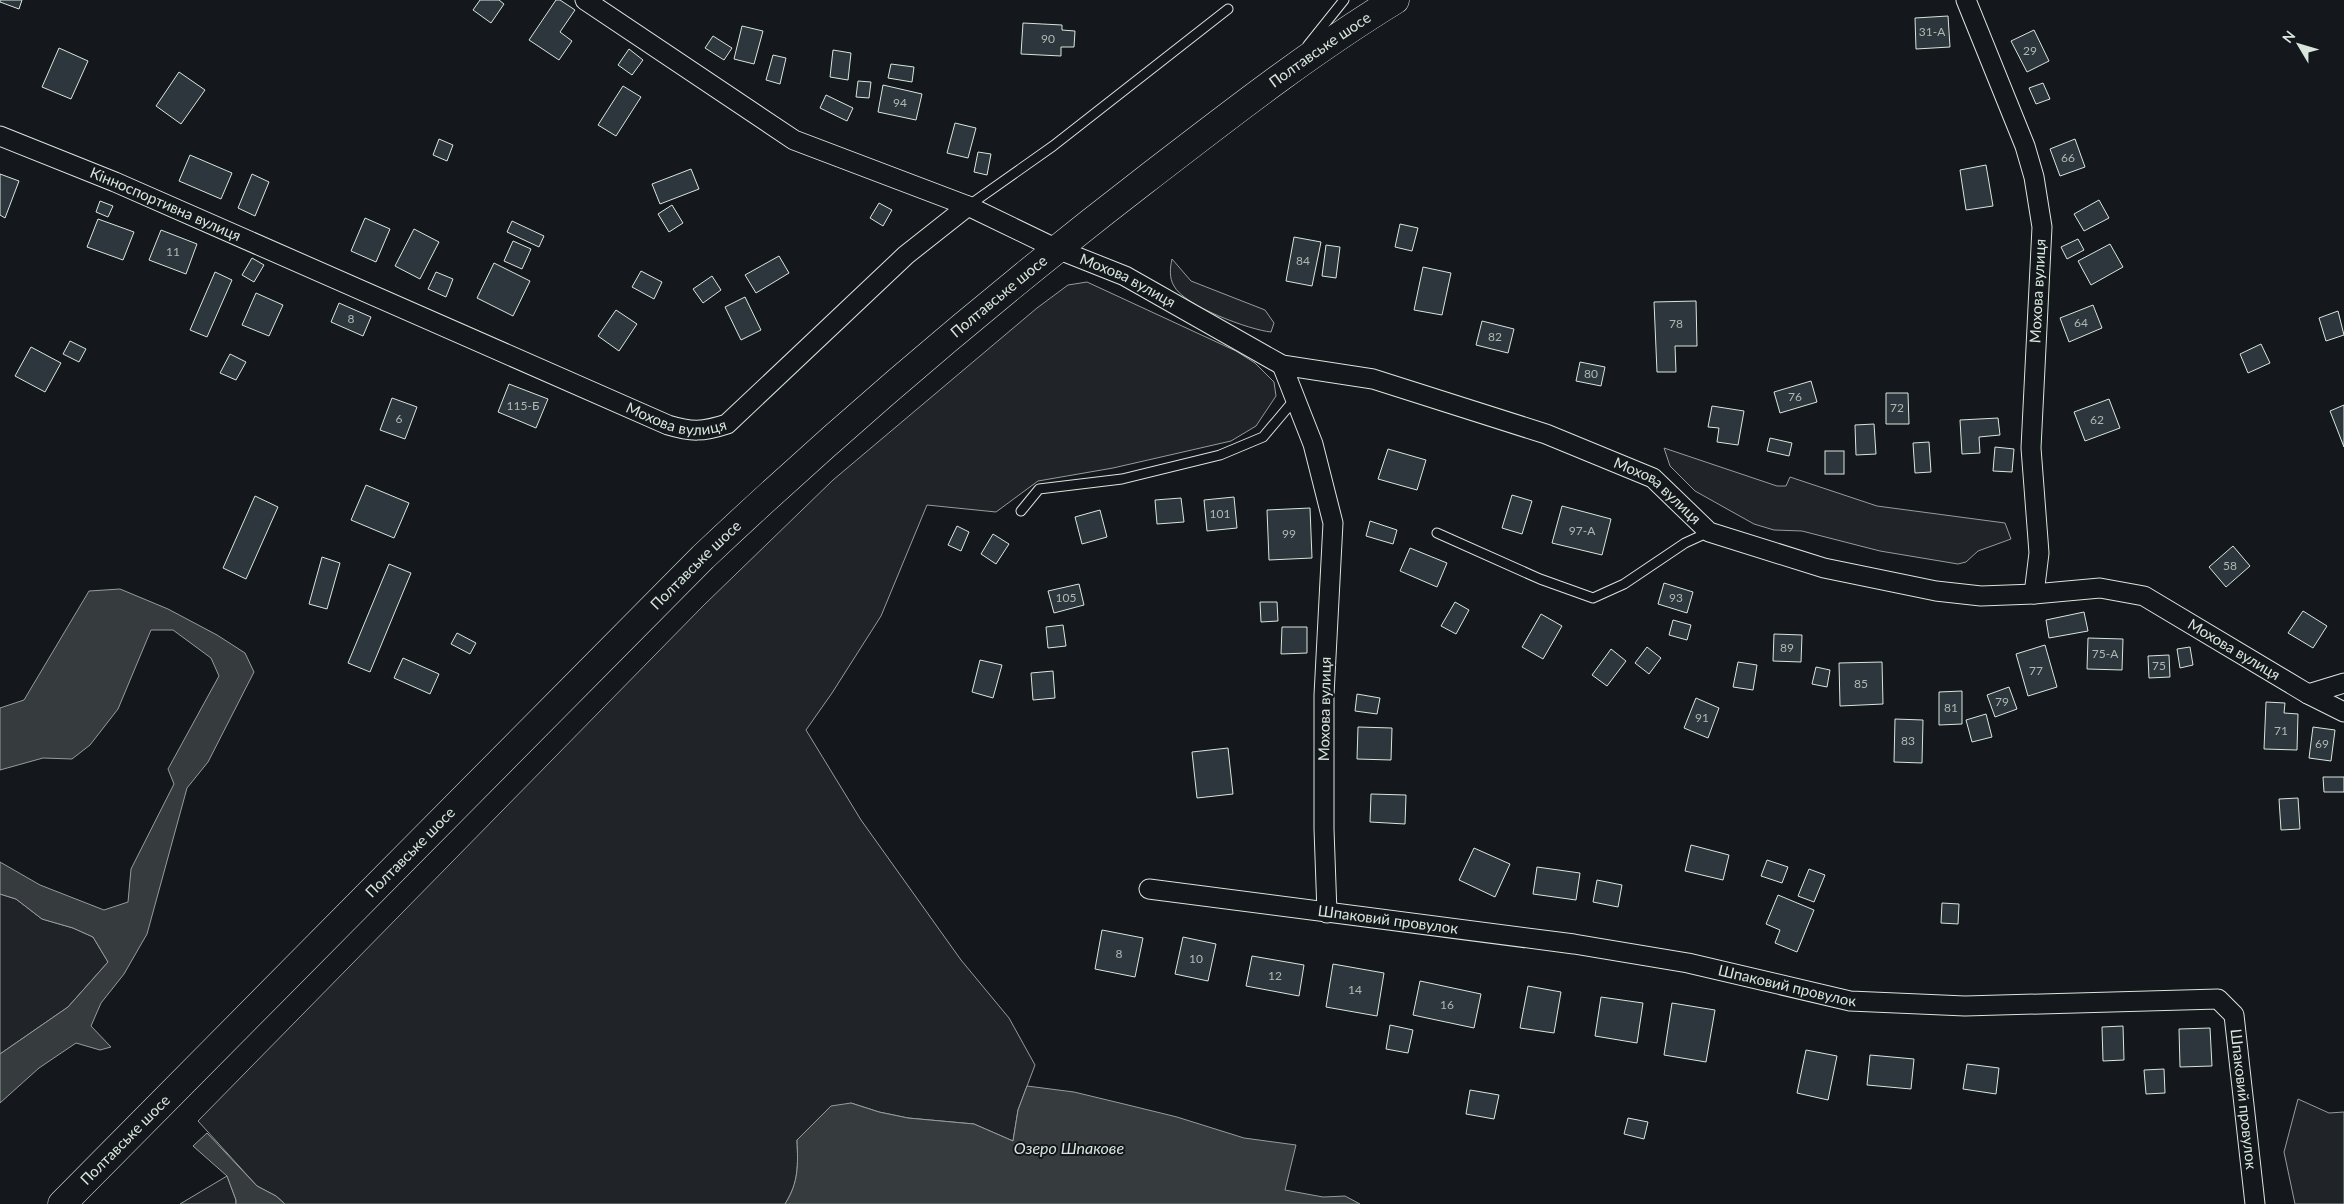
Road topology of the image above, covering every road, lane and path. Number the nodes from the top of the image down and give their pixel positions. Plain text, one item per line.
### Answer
1 (585, 0) edge
2 (1344, 0) edge
3 (1395, 0) edge
4 (1966, 0) edge
5 (1228, 9) dead end
6 (1289, 69) junction
7 (0, 136) edge
8 (968, 206) junction
9 (1057, 249) junction
10 (328, 275) joint
11 (1282, 365) junction
12 (1295, 399) junction
13 (1021, 511) dead end
14 (1709, 532) junction
15 (1437, 533) dead end
16 (2034, 594) junction
17 (2344, 683) edge
18 (2308, 694) junction
19 (2344, 712) edge
20 (1149, 889) dead end
21 (1327, 912) junction
22 (62, 1204) edge
23 (2254, 1204) edge

1 - 8 street, Мохова вулиця
2 - 6 lane
3 - 6 main road, Полтавське шосе
4 - 16 street, Мохова вулиця
5 - 8 lane
6 - 9 main road, Полтавське шосе
7 - 10 street, Кінноспортивна вулиця
8 - 9 street, Мохова вулиця
8 - 10 street, Мохова вулиця
9 - 11 street, Мохова вулиця
9 - 22 main road, Полтавське шосе
11 - 12 street, Мохова вулиця
11 - 14 street, Мохова вулиця
12 - 13 lane
12 - 21 street, Мохова вулиця
14 - 15 lane
14 - 16 street, Мохова вулиця
16 - 18 street, Мохова вулиця
17 - 18 street
18 - 19 street, Мохова вулиця
20 - 21 street, Шпаковий провулок
21 - 23 street, Шпаковий провулок

